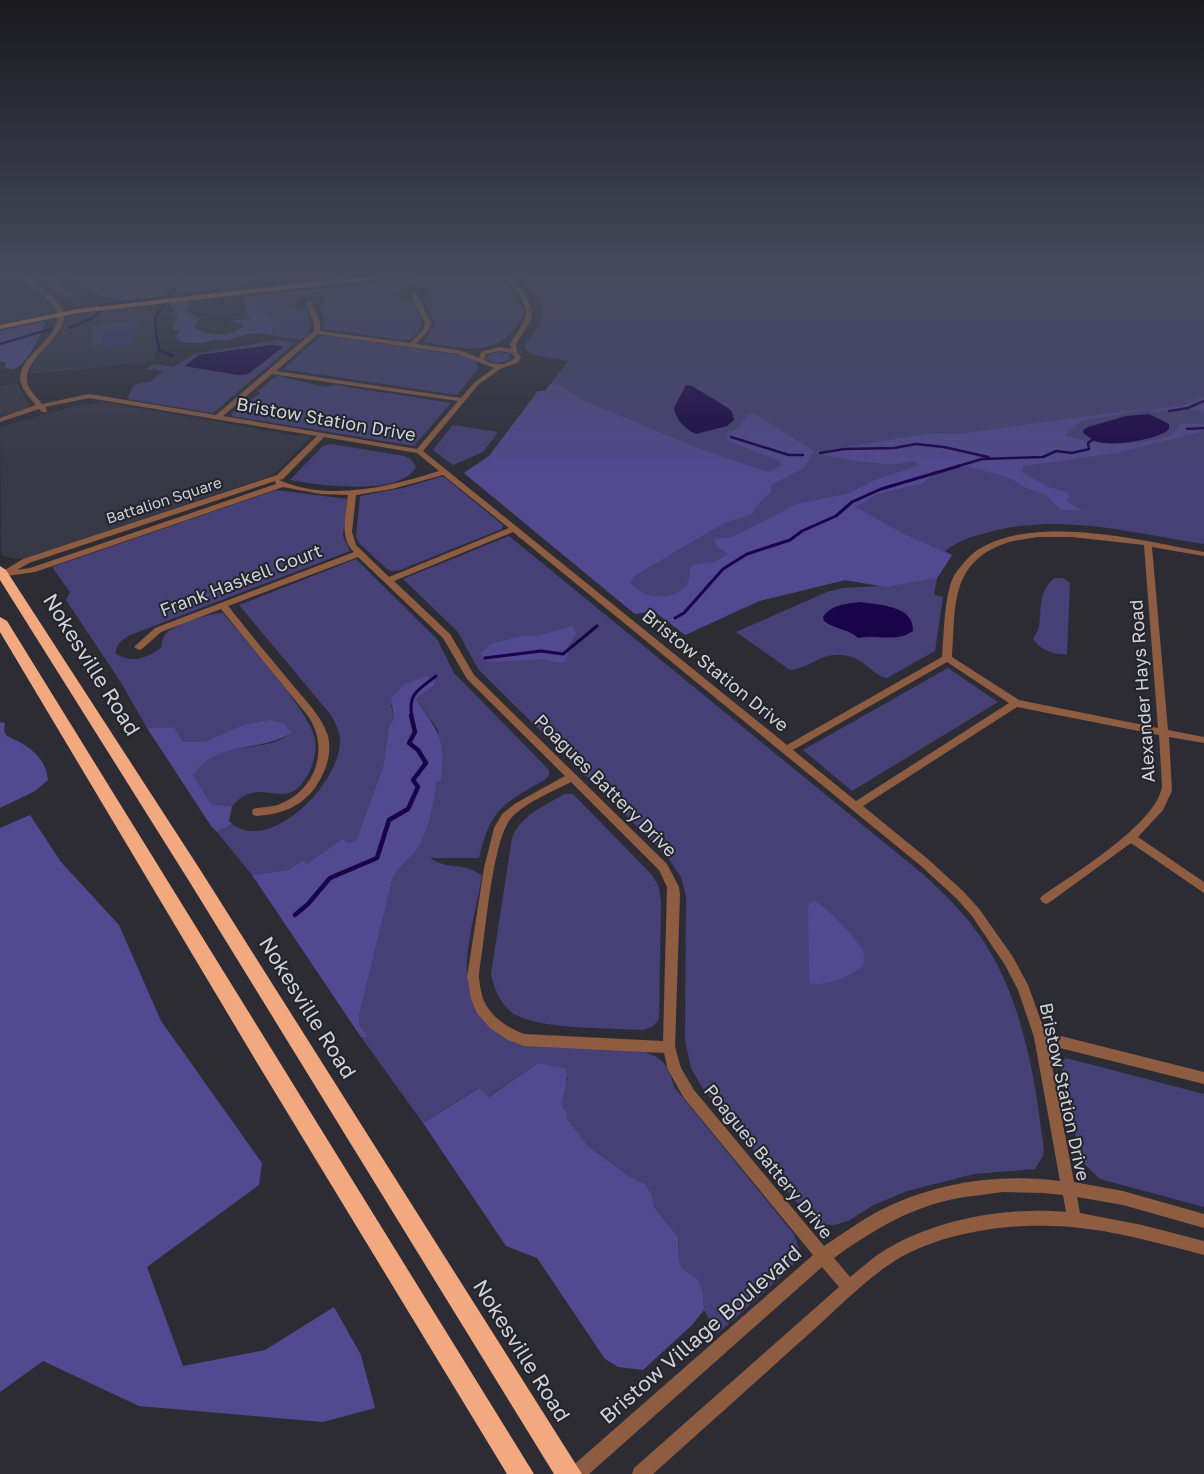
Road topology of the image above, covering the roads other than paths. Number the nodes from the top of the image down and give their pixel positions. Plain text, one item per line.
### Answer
1 (44, 346) edge
2 (301, 346) edge
3 (423, 346) edge
4 (499, 346) edge
5 (514, 346) edge
6 (491, 350) junction
7 (459, 352) junction
8 (514, 352) junction
9 (483, 362) junction
10 (501, 366) junction
11 (272, 372) junction
12 (477, 383) junction
13 (462, 400) junction
14 (43, 409) junction
15 (217, 418) junction
16 (0, 420) edge
17 (0, 424) edge
18 (321, 436) junction
19 (419, 451) junction
20 (444, 472) junction
21 (281, 481) junction
22 (352, 494) junction
23 (514, 529) junction
24 (1148, 545) junction
25 (360, 553) junction
26 (1204, 554) edge
27 (1, 574) edge
28 (388, 580) junction
29 (223, 606) junction
30 (0, 621) edge
31 (140, 647) dead end
32 (947, 658) junction
33 (1016, 703) junction
34 (1164, 732) junction
35 (1204, 740) edge
36 (786, 750) junction
37 (572, 777) junction
38 (855, 806) junction
39 (256, 812) dead end
40 (1130, 837) junction
41 (1204, 888) edge
42 (1046, 899) dead end
43 (1040, 1037) junction
44 (669, 1047) junction
45 (1204, 1078) edge
46 (1068, 1187) junction
47 (1074, 1218) junction
48 (1204, 1221) edge
49 (1204, 1248) edge
50 (823, 1256) junction
51 (849, 1288) junction
52 (521, 1474) edge
53 (569, 1474) edge
54 (576, 1474) edge
55 (640, 1474) edge

1 - 14 street
2 - 11 street
3 - 7 street
4 - 6 street
5 - 8 street
6 - 7 street
6 - 8 street
6 - 9 street
7 - 9 street
8 - 10 street
9 - 10 street
9 - 12 street
10 - 12 street
11 - 13 street
11 - 15 street
12 - 13 street
13 - 19 street
14 - 15 street, Bristow Station Drive
14 - 16 street, Bristow Station Drive
14 - 17 street, Bristow Station Drive
15 - 18 street, Bristow Station Drive
18 - 19 street, Bristow Station Drive
18 - 21 street, Battalion Square
19 - 20 street, Bristow Station Drive
20 - 22 street
20 - 23 street, Bristow Station Drive
21 - 22 street
21 - 27 street, Battalion Square
22 - 25 street, Poagues Battery Drive
23 - 28 street
23 - 36 street, Bristow Station Drive
24 - 26 street
24 - 32 street
24 - 34 street, Alexander Hays Road
25 - 28 street, Poagues Battery Drive
25 - 29 street, Frank Haskell Court
27 - 53 highway, Nokesville Road
28 - 37 street, Poagues Battery Drive
29 - 31 street, Frank Haskell Court
29 - 39 street
30 - 52 highway
32 - 33 street
32 - 36 street
33 - 34 street
33 - 38 street
34 - 35 street
34 - 40 street, Alexander Hays Road
36 - 38 street, Bristow Station Drive
37 - 44 street, Poagues Battery Drive
37 - 44 street
38 - 43 street, Bristow Station Drive
40 - 41 street
40 - 42 street, Alexander Hays Road
43 - 45 street
43 - 46 street, Bristow Station Drive
44 - 50 street, Poagues Battery Drive
46 - 47 street, Bristow Station Drive
46 - 48 street, Bristow Village Boulevard
46 - 50 street, Bristow Village Boulevard
47 - 49 street
47 - 51 street
50 - 51 street, Poagues Battery Drive
50 - 54 street, Bristow Village Boulevard
51 - 55 street

